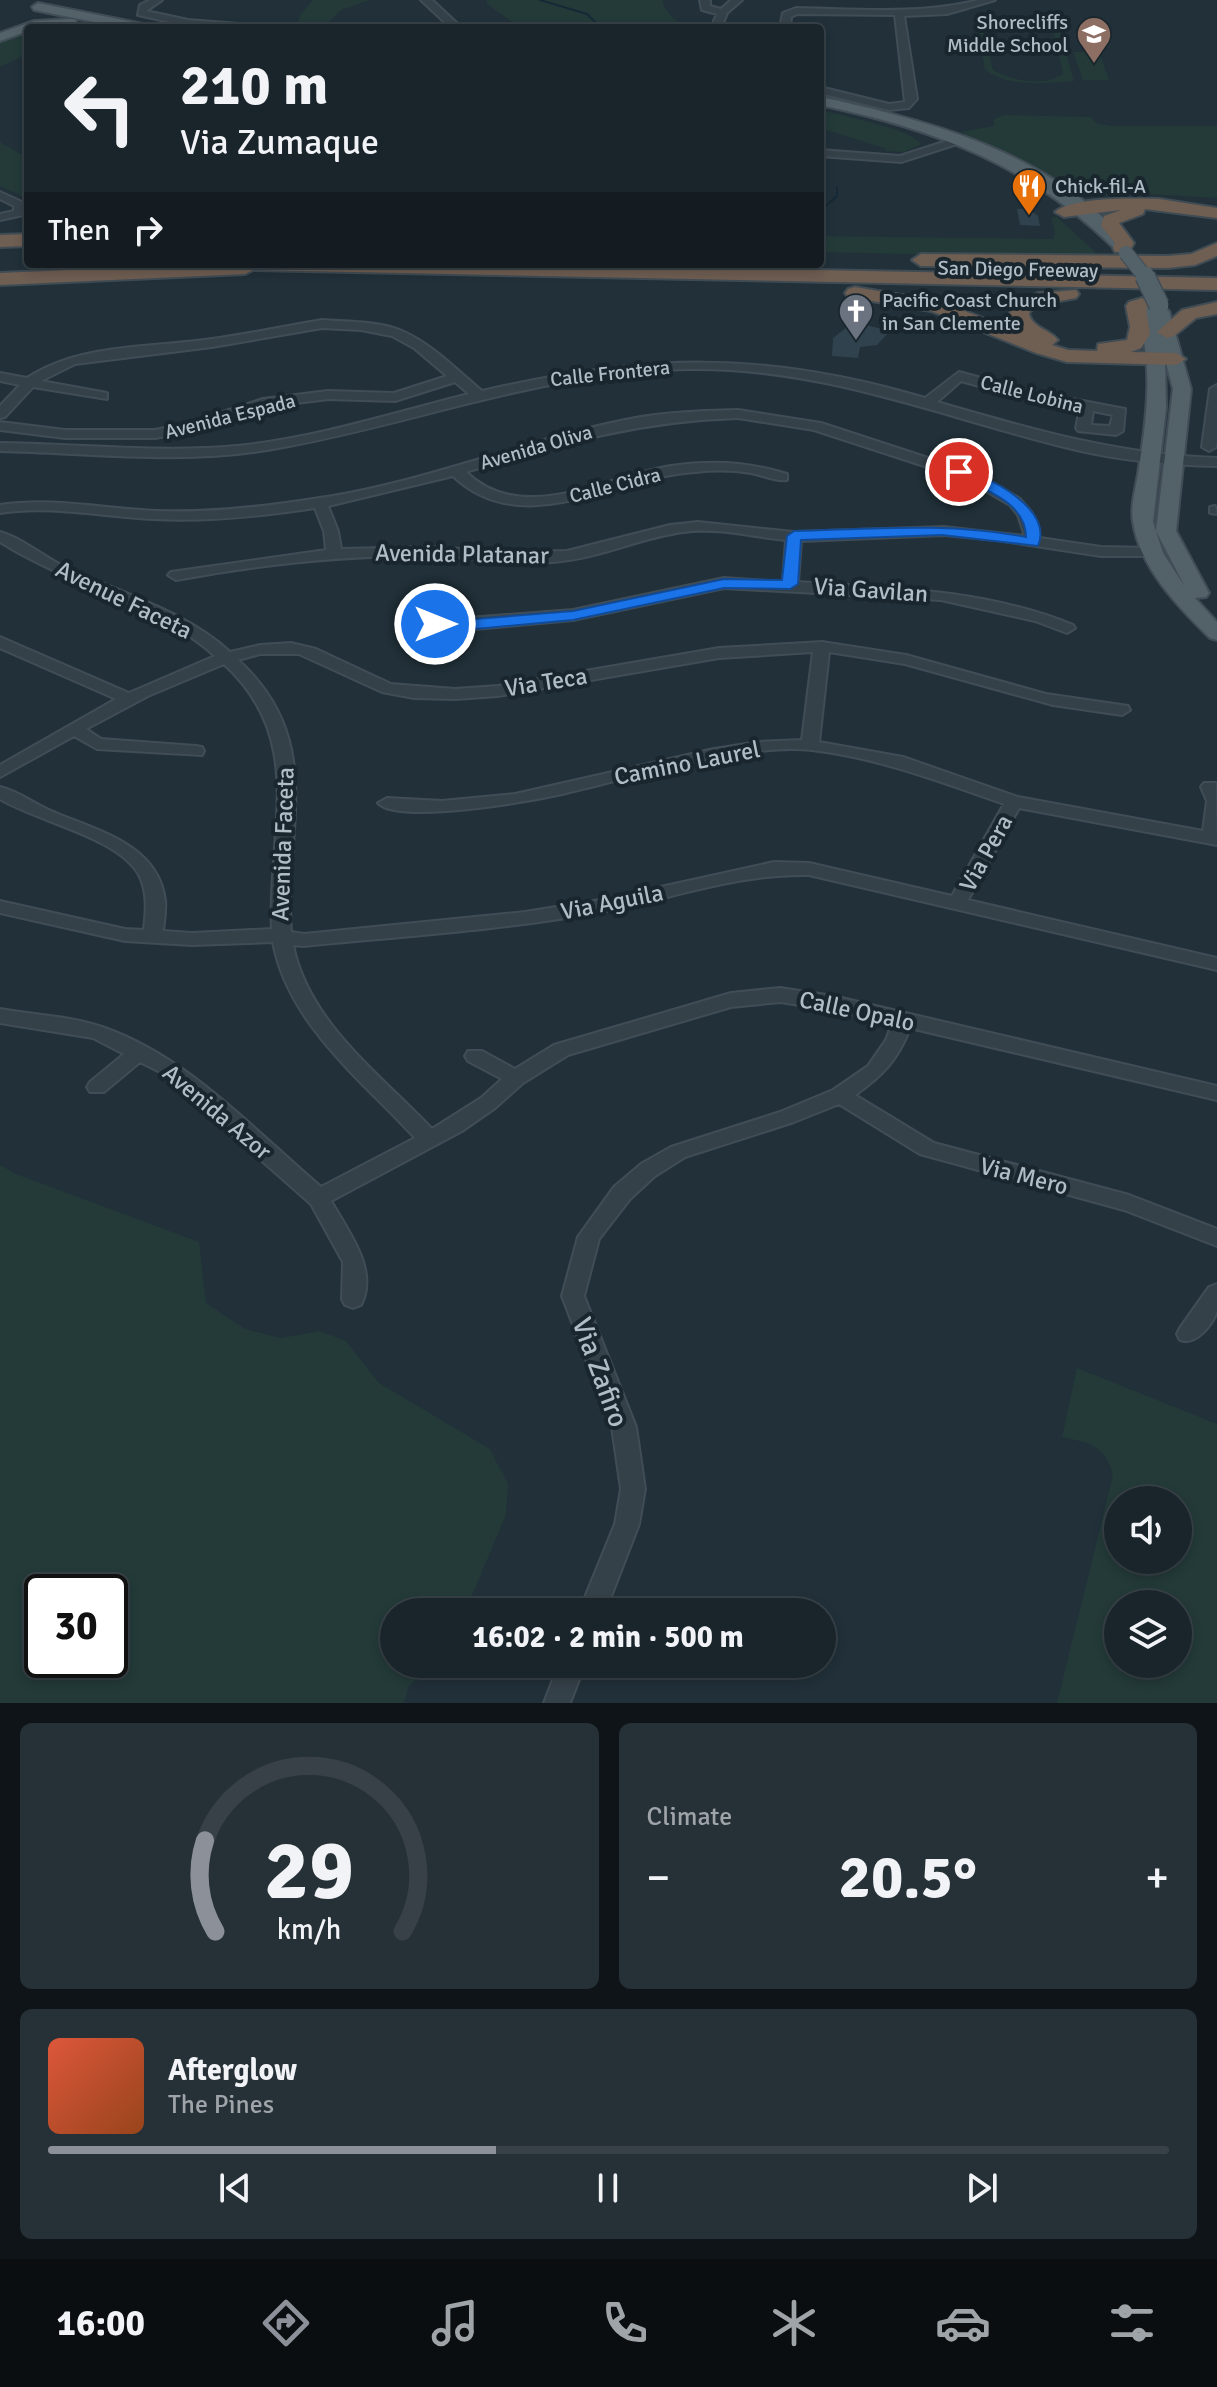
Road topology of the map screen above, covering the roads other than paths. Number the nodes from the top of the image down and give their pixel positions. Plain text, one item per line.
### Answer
1 (73, 0) edge
2 (157, 0) edge
3 (426, 0) edge
4 (705, 0) edge
5 (735, 0) edge
6 (990, 0) edge
7 (43, 8) edge
8 (723, 12) junction
9 (899, 13) junction
10 (0, 24) edge
11 (42, 24) edge
12 (72, 24) edge
13 (95, 24) edge
14 (123, 24) edge
15 (201, 24) edge
16 (452, 24) edge
17 (718, 24) edge
18 (785, 24) edge
19 (24, 28) edge
20 (0, 34) edge
21 (824, 91) edge
22 (824, 102) edge
23 (824, 108) edge
24 (949, 143) junction
25 (824, 153) edge
26 (0, 195) edge
27 (1137, 210) junction
28 (1077, 213) junction
29 (1217, 213) edge
30 (0, 217) edge
31 (1217, 231) edge
32 (24, 240) edge
33 (0, 241) edge
34 (1217, 249) edge
35 (1119, 251) junction
36 (24, 253) edge
37 (0, 254) edge
38 (824, 263) edge
39 (824, 263) edge
40 (36, 268) edge
41 (243, 268) edge
42 (421, 268) edge
43 (0, 269) edge
44 (1217, 271) edge
45 (632, 272) junction
46 (0, 279) edge
47 (1217, 284) edge
48 (1217, 292) edge
49 (1150, 304) junction
50 (1217, 308) edge
51 (1167, 332) junction
52 (1167, 359) junction
53 (0, 377) edge
54 (457, 377) junction
55 (31, 381) junction
56 (1217, 389) edge
57 (477, 394) junction
58 (102, 396) dead end
59 (926, 404) junction
60 (1120, 412) dead end
61 (0, 414) edge
62 (1215, 422) edge
63 (0, 426) edge
64 (0, 447) edge
65 (1209, 447) dead end
66 (1150, 458) junction
67 (1176, 461) junction
68 (1217, 462) edge
69 (455, 470) junction
70 (782, 477) dead end
71 (320, 503) junction
72 (0, 509) edge
73 (0, 536) edge
74 (794, 536) junction
75 (1033, 542) junction
76 (18, 548) junction
77 (334, 554) junction
78 (1155, 555) junction
79 (0, 557) edge
80 (176, 575) dead end
81 (790, 584) junction
82 (1217, 613) edge
83 (435, 624) dead end
84 (1067, 628) dead end
85 (1217, 634) edge
86 (0, 642) edge
87 (822, 647) junction
88 (227, 659) junction
89 (128, 700) junction
90 (1122, 710) dead end
91 (74, 728) junction
92 (810, 745) junction
93 (196, 751) dead end
94 (0, 772) edge
95 (1210, 787) dead end
96 (0, 792) edge
97 (1014, 802) junction
98 (387, 803) dead end
99 (1214, 839) edge
100 (957, 904) junction
101 (0, 907) edge
102 (153, 937) junction
103 (281, 937) junction
104 (1217, 964) edge
105 (0, 1016) edge
106 (903, 1021) junction
107 (140, 1051) junction
108 (475, 1056) dead end
109 (516, 1078) junction
110 (97, 1087) dead end
111 (1217, 1093) edge
112 (840, 1095) junction
113 (429, 1139) junction
114 (319, 1198) junction
115 (1217, 1238) edge
116 (1217, 1293) edge
117 (353, 1299) dead end
118 (1188, 1334) dead end
119 (598, 1598) edge
120 (567, 1678) edge
121 (557, 1703) edge

1 - 7 main road
2 - 15 street
3 - 16 street
4 - 8 street
5 - 8 street
6 - 9 street
7 - 10 main road
7 - 13 main road
7 - 14 main road
7 - 20 main road
8 - 17 street
9 - 18 street
9 - 21 street
11 - 12 main road
19 - 20 main road
22 - 24 main road
23 - 24 main road
24 - 25 street
24 - 28 main road
26 - 30 street
27 - 28 highway
27 - 31 highway
27 - 35 highway
28 - 29 highway
28 - 35 main road
32 - 33 highway
34 - 38 highway
35 - 49 main road, bridge
36 - 37 highway
39 - 44 highway, San Diego Freeway
40 - 43 highway
41 - 46 highway
42 - 45 highway, San Diego Freeway
45 - 47 highway, San Diego Freeway
45 - 52 highway
48 - 49 highway
49 - 51 main road
49 - 52 main road
50 - 51 highway
51 - 52 main road
52 - 66 main road
52 - 67 main road
53 - 55 street
54 - 55 street
54 - 57 street
54 - 63 street, Avenida Espada
55 - 58 street
55 - 61 street
56 - 62 street
57 - 59 street, Calle Frontera
57 - 64 street, Calle Frontera
59 - 60 street, Calle Lobina
59 - 66 street, Calle Frontera
62 - 65 street
66 - 67 street, Calle Frontera
66 - 78 main road
67 - 68 street, Calle Frontera
67 - 82 main road
69 - 70 street, Calle Cidra
69 - 71 street, Avenida Oliva
69 - 75 street, Avenida Oliva
71 - 72 street, Avenida Oliva
71 - 77 street
73 - 76 street
74 - 75 street, Avenida Platanar
74 - 77 street, Avenida Platanar
74 - 81 street
75 - 78 street, Avenida Platanar
76 - 79 street
76 - 88 street, Avenue Faceta
77 - 80 street, Avenida Platanar
78 - 85 main road
81 - 83 street, Via Gavilan
81 - 84 street, Via Gavilan
86 - 89 street
87 - 88 street, Via Teca
87 - 90 street, Via Teca
87 - 92 street
88 - 89 street, Via Teca
88 - 103 street, Avenida Faceta
89 - 91 street, Via Teca
91 - 93 street
91 - 94 street, Via Teca
92 - 97 street, Camino Laurel
92 - 98 street, Camino Laurel
95 - 99 street
96 - 102 street
97 - 99 street, Camino Laurel
97 - 100 street, Via Pera
100 - 103 street, Via Aguila
100 - 104 street, Via Aguila
101 - 102 street, Via Aguila
102 - 103 street, Via Aguila
103 - 113 street, Avenida Faceta
105 - 107 street, Avenida Azor
106 - 109 street, Calle Opalo
106 - 111 street, Calle Opalo
106 - 112 street, Via Zafiro
107 - 110 street
107 - 114 street, Avenida Azor
108 - 109 street
109 - 113 street, Calle Opalo
112 - 115 street, Via Mero
112 - 119 street, Via Zafiro
113 - 114 street, Calle Opalo
114 - 117 street, Avenida Azor
116 - 118 street
120 - 121 street

